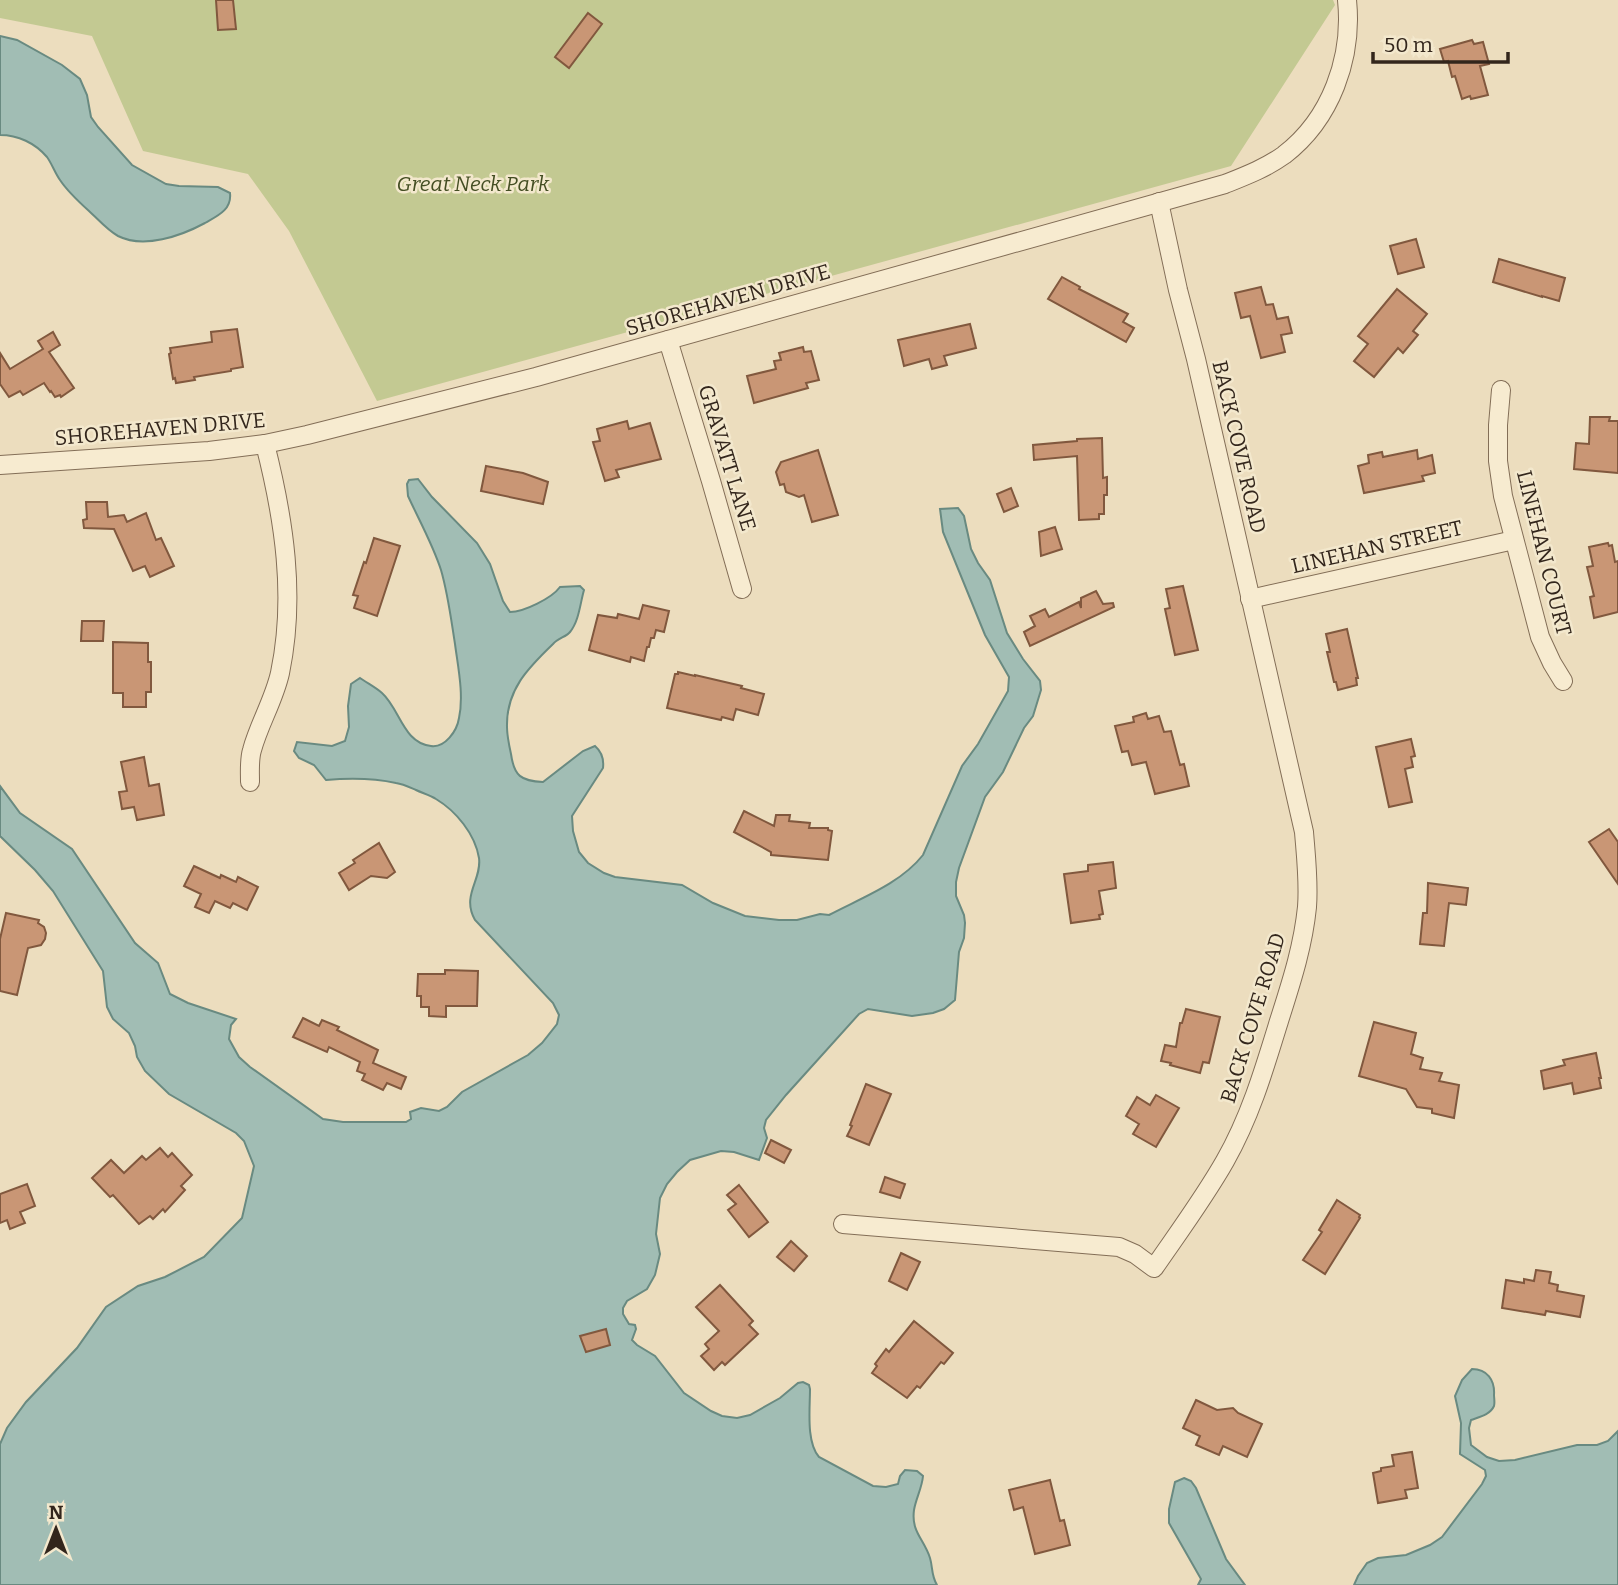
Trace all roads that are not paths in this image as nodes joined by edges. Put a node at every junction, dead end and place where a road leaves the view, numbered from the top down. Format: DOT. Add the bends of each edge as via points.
graph roads {
  1 [pos="1347,0"];
  2 [pos="1159,202"];
  3 [pos="668,340"];
  4 [pos="1501,390"];
  5 [pos="265,443"];
  6 [pos="0,465"];
  7 [pos="1514,540"];
  8 [pos="742,589"];
  9 [pos="1250,599"];
  10 [pos="1563,681"];
  11 [pos="250,782"];
  12 [pos="843,1224"];
  1 -- 2 [label="street, SHOREHAVEN DRIVE" via="1342,71 1317,120 1295,145 1255,172"];
  2 -- 3 [label="street, SHOREHAVEN DRIVE"];
  2 -- 9 [label="street, BACK COVE ROAD"];
  3 -- 5 [label="street, SHOREHAVEN DRIVE"];
  3 -- 8 [label="street, GRAVATT LANE"];
  4 -- 7 [label="street, LINEHAN COURT" via="1498,461"];
  5 -- 6 [label="street, SHOREHAVEN DRIVE"];
  5 -- 11 [label="street" via="284,538 288,615 279,678 252,749"];
  7 -- 9 [label="street, LINEHAN STREET"];
  7 -- 10 [label="street, LINEHAN COURT" via="1540,637"];
  9 -- 12 [label="street, BACK COVE ROAD" via="1304,832 1307,904 1298,961 1261,1081 1246,1120 1209,1186 1154,1268 1119,1247"];
}
